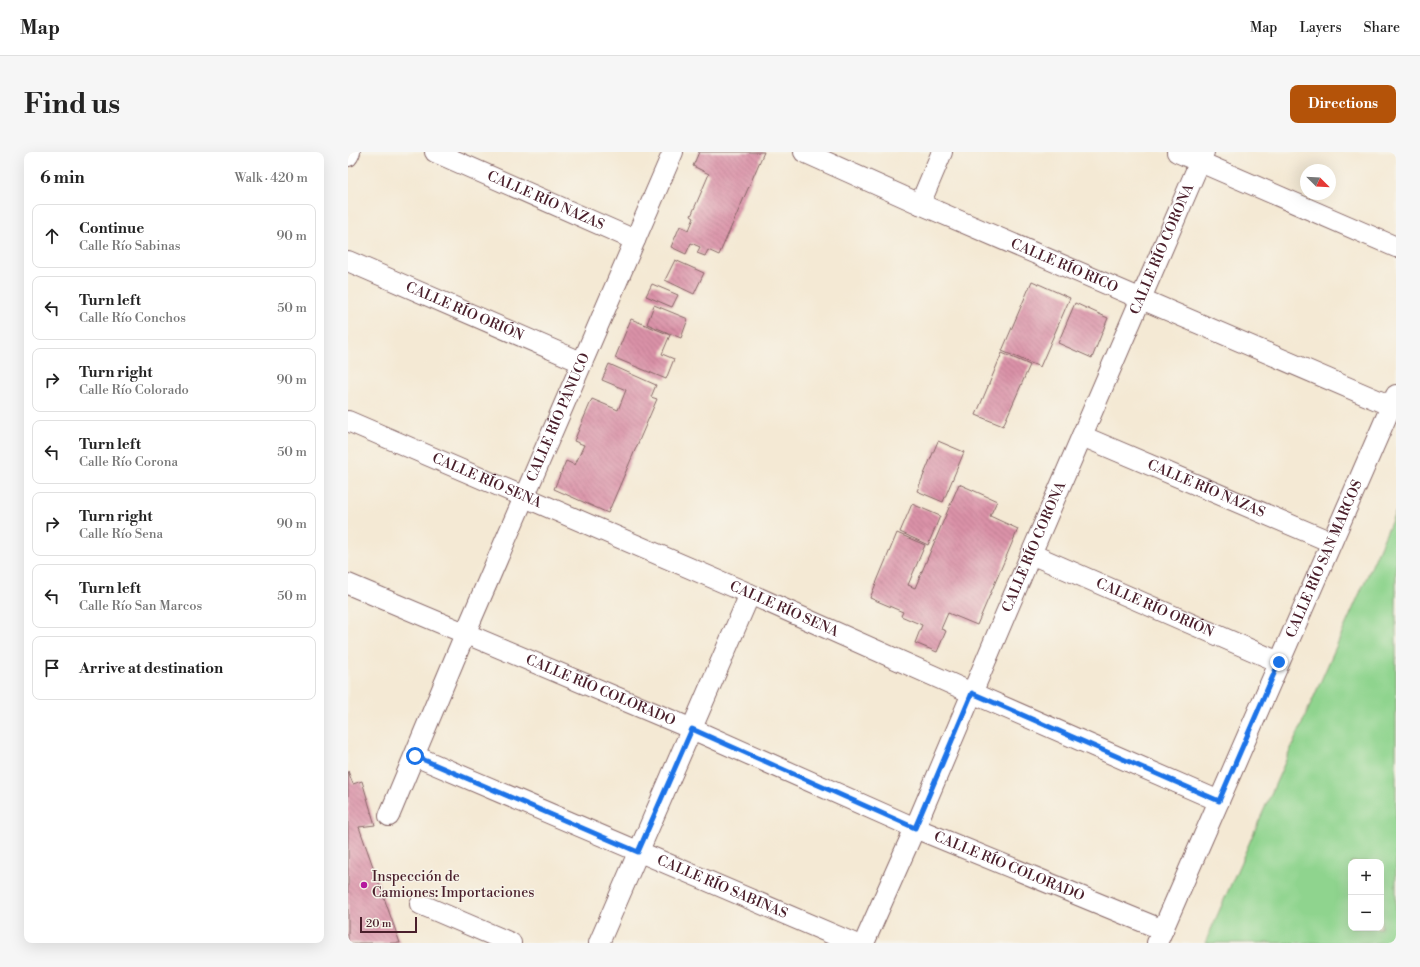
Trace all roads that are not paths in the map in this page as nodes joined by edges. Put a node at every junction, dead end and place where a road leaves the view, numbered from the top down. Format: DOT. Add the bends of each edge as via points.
graph roads {
  1 [pos="350,152"];
  2 [pos="435,152"];
  3 [pos="672,152"];
  4 [pos="804,152"];
  5 [pos="942,152"];
  6 [pos="1177,152"];
  7 [pos="348,156"];
  8 [pos="1202,157"];
  9 [pos="920,204"];
  10 [pos="635,240"];
  11 [pos="1396,248"];
  12 [pos="348,261"];
  13 [pos="1141,300"];
  14 [pos="582,362"];
  15 [pos="1394,401"];
  16 [pos="348,421"];
  17 [pos="1082,436"];
  18 [pos="524,497"];
  19 [pos="1331,542"];
  20 [pos="1031,554"];
  21 [pos="348,584"];
  22 [pos="750,594"];
  23 [pos="465,634"];
  24 [pos="1279,662"];
  25 [pos="972,693"];
  26 [pos="692,729"];
  27 [pos="415,756"];
  28 [pos="1219,801"];
  29 [pos="389,816"];
  30 [pos="915,828"];
  31 [pos="638,852"];
  32 [pos="420,904"];
  33 [pos="1160,937"];
  34 [pos="511,943"];
  35 [pos="599,943"];
  36 [pos="853,943"];
  37 [pos="864,943"];
  1 -- 7 [label="street"];
  2 -- 10 [label="street, CALLE RÍO NAZAS"];
  3 -- 10 [label="street, CALLE RÍO PÁNUCO"];
  4 -- 9 [label="street, CALLE RÍO RICO"];
  5 -- 9 [label="street"];
  6 -- 8 [label="street"];
  8 -- 11 [label="street"];
  8 -- 13 [label="street, CALLE RÍO CORONA"];
  9 -- 13 [label="street, CALLE RÍO RICO"];
  10 -- 14 [label="street, CALLE RÍO PÁNUCO"];
  12 -- 14 [label="street, CALLE RÍO ORIÓN"];
  13 -- 15 [label="street, CALLE RÍO RICO"];
  13 -- 17 [label="street, CALLE RÍO CORONA"];
  14 -- 18 [label="street, CALLE RÍO PÁNUCO"];
  15 -- 19 [label="street, CALLE RÍO SAN MARCOS"];
  16 -- 18 [label="street, CALLE RÍO SENA"];
  17 -- 19 [label="street, CALLE RÍO NAZAS"];
  17 -- 20 [label="street, CALLE RÍO CORONA"];
  18 -- 22 [label="street, CALLE RÍO SENA"];
  18 -- 23 [label="street, CALLE RÍO PÁNUCO"];
  19 -- 24 [label="street, CALLE RÍO SAN MARCOS"];
  20 -- 24 [label="street, CALLE RÍO ORIÓN"];
  20 -- 25 [label="street, CALLE RÍO CORONA"];
  21 -- 23 [label="street, CALLE RÍO COLORADO"];
  22 -- 25 [label="street, CALLE RÍO SENA"];
  22 -- 26 [label="street"];
  23 -- 26 [label="street, CALLE RÍO COLORADO"];
  23 -- 27 [label="street, CALLE RÍO PÁNUCO"];
  24 -- 28 [label="street, CALLE RÍO SAN MARCOS"];
  25 -- 28 [label="street, CALLE RÍO SENA"];
  25 -- 30 [label="street, CALLE RÍO CORONA"];
  26 -- 30 [label="street, CALLE RÍO COLORADO"];
  26 -- 31 [label="street"];
  27 -- 29 [label="street, CALLE RÍO PÁNUCO"];
  27 -- 31 [label="street, CALLE RÍO SABINAS"];
  28 -- 33 [label="street, CALLE RÍO SAN MARCOS"];
  30 -- 33 [label="street, CALLE RÍO COLORADO"];
  30 -- 37 [label="street, CALLE RÍO CORONA"];
  31 -- 35 [label="street"];
  31 -- 36 [label="street, CALLE RÍO SABINAS"];
  32 -- 34 [label="street"];
}
